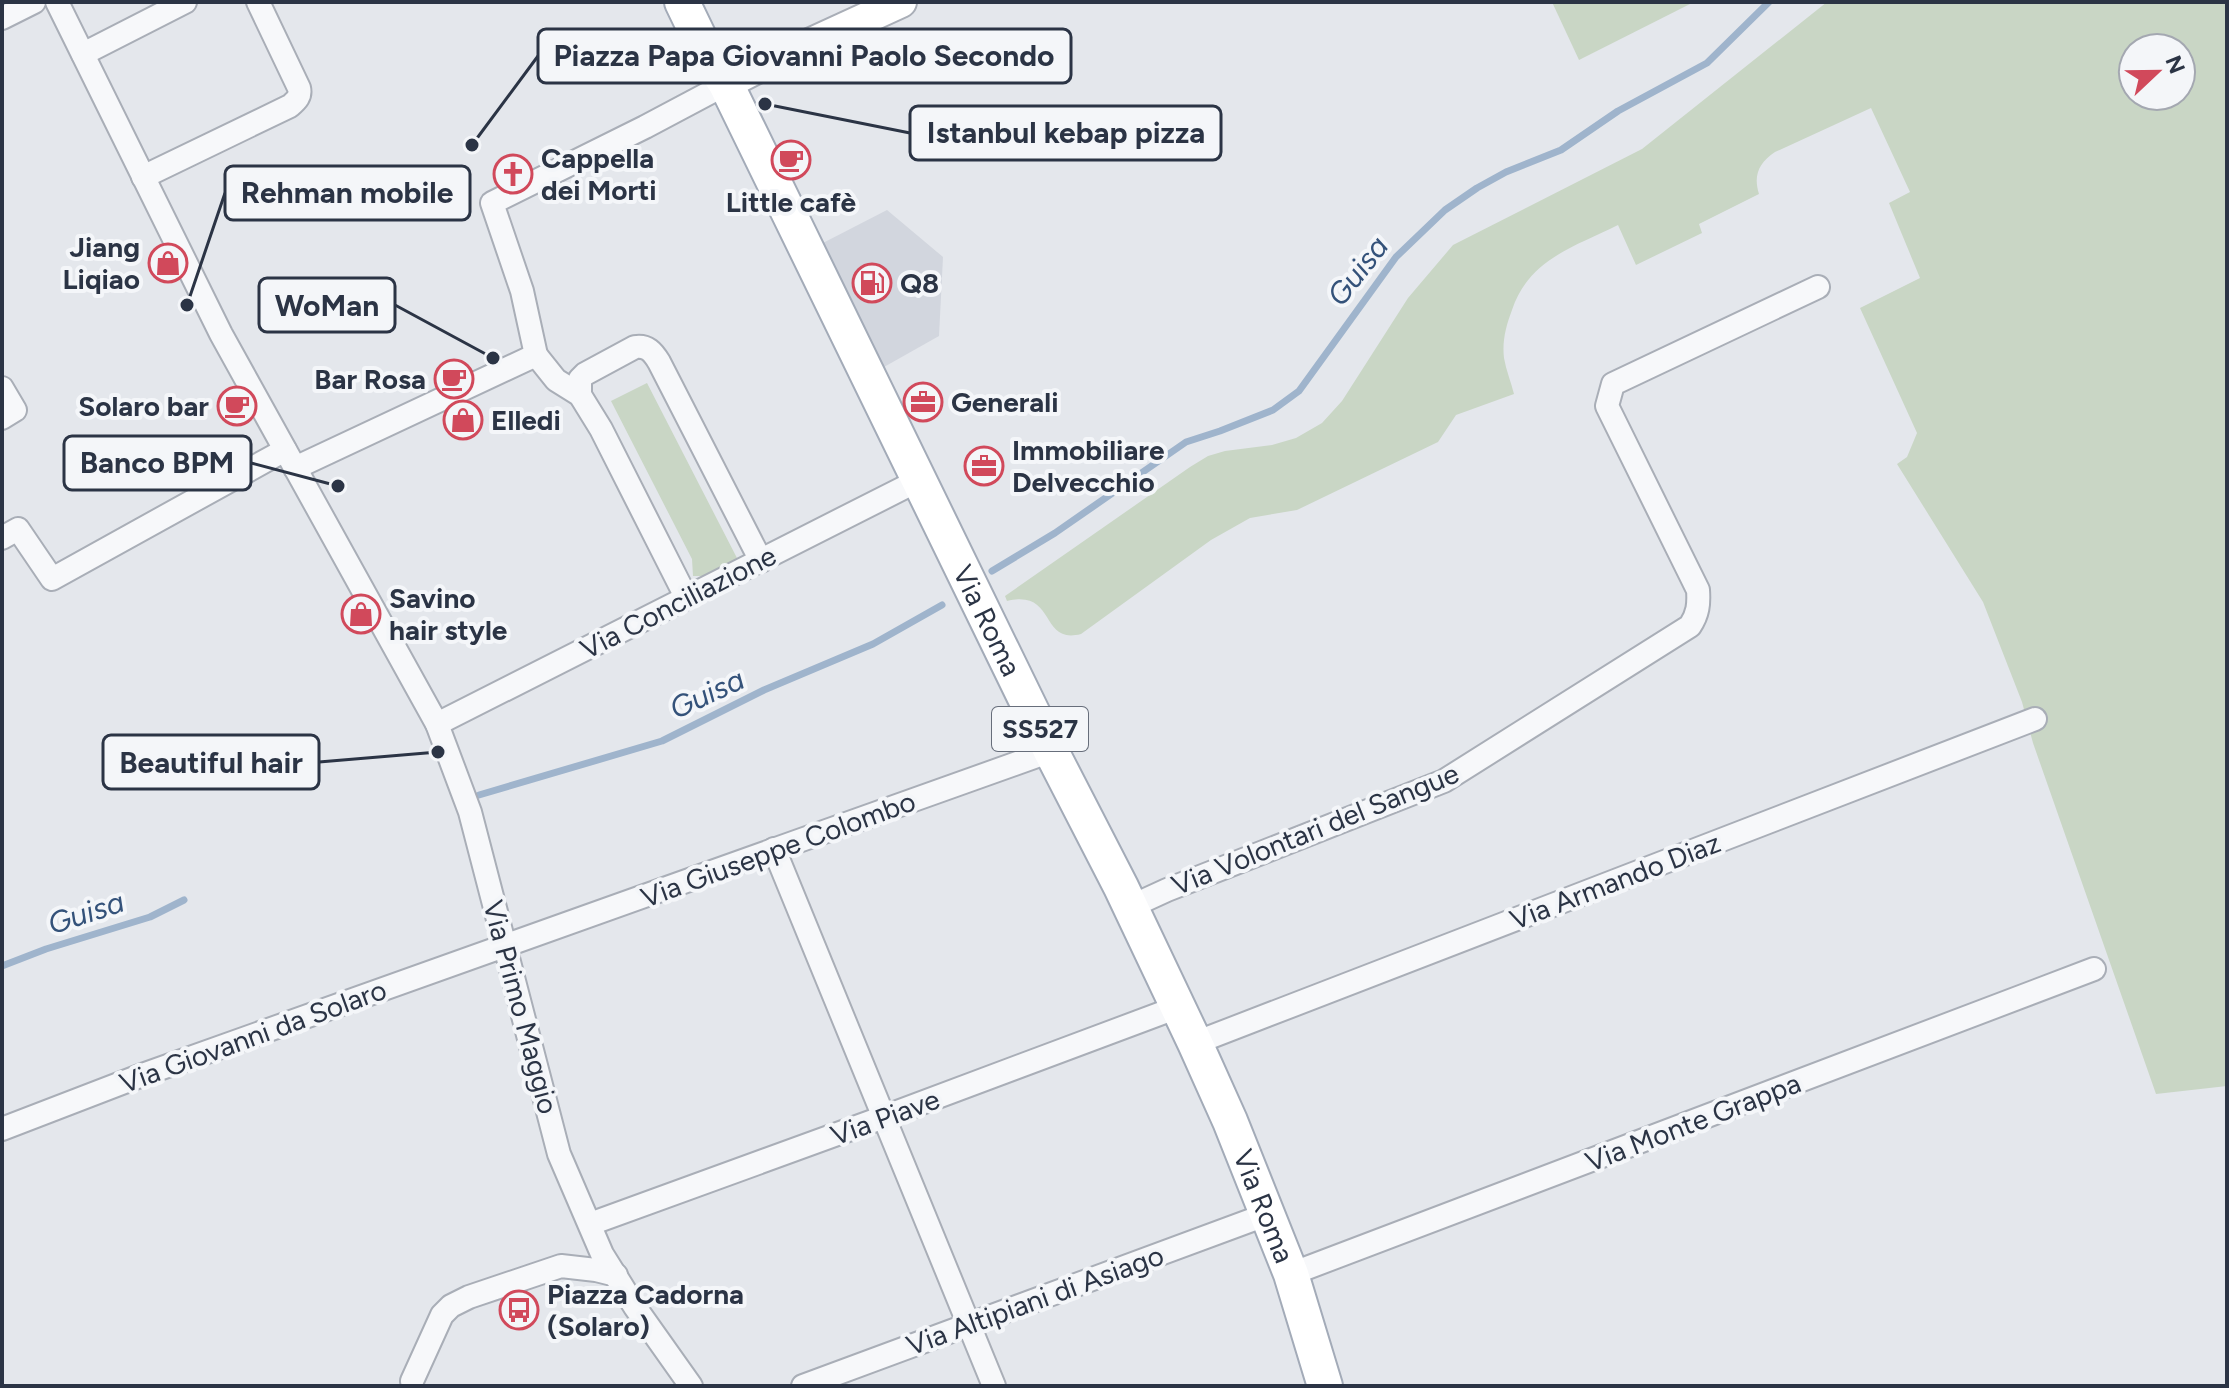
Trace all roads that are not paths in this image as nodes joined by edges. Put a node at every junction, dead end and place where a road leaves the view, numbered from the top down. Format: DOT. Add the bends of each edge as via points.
graph roads {
  1 [pos="34,2"];
  2 [pos="57,2"];
  3 [pos="185,2"];
  4 [pos="258,2"];
  5 [pos="682,2"];
  6 [pos="901,2"];
  7 [pos="2,18"];
  8 [pos="83,54"];
  9 [pos="726,84"];
  10 [pos="143,177"];
  11 [pos="1818,287"];
  12 [pos="536,355"];
  13 [pos="2,388"];
  14 [pos="580,395"];
  15 [pos="2,418"];
  16 [pos="290,459"];
  17 [pos="919,480"];
  18 [pos="2,538"];
  19 [pos="761,561"];
  20 [pos="686,597"];
  21 [pos="2035,719"];
  22 [pos="437,724"];
  23 [pos="1051,751"];
  24 [pos="774,849"];
  25 [pos="1130,907"];
  26 [pos="505,947"];
  27 [pos="2094,969"];
  28 [pos="1178,1007"];
  29 [pos="1195,1043"];
  30 [pos="884,1117"];
  31 [pos="2,1129"];
  32 [pos="1268,1214"];
  33 [pos="594,1232"];
  34 [pos="561,1266"];
  35 [pos="1291,1274"];
  36 [pos="616,1275"];
  37 [pos="969,1326"];
  38 [pos="409,1384"];
  39 [pos="691,1386"];
  40 [pos="803,1386"];
  41 [pos="994,1386"];
  42 [pos="1325,1386"];
  1 -- 7 [label="street"];
  2 -- 8 [label="street, Via Primo Maggio"];
  3 -- 8 [label="street"];
  4 -- 10 [label="street" via="299,88 297,100"];
  5 -- 9 [label="main road, SS527"];
  6 -- 9 [label="street"];
  8 -- 10 [label="street, Via Primo Maggio"];
  9 -- 12 [label="street" via="492,203 522,291"];
  9 -- 17 [label="main road, Via Roma / SS527"];
  10 -- 16 [label="street, Via Primo Maggio"];
  11 -- 25 [label="street, Via Volontari del Sangue" via="1613,384 1607,406 1698,590 1699,604 1690,626 1444,781"];
  12 -- 14 [label="street" via="556,380"];
  12 -- 16 [label="street"];
  13 -- 15 [label="street" via="15,410"];
  14 -- 19 [label="street" via="585,374 635,347 649,349"];
  14 -- 20 [label="street"];
  16 -- 18 [label="street" via="52,579 18,529"];
  16 -- 22 [label="street, Via Primo Maggio"];
  17 -- 19 [label="street, Via Conciliazione"];
  17 -- 23 [label="main road, Via Roma / SS527"];
  19 -- 20 [label="street, Via Conciliazione"];
  20 -- 22 [label="street, Via Conciliazione"];
  21 -- 29 [label="street, Via Armando Diaz"];
  22 -- 26 [label="street, Via Primo Maggio" via="470,812"];
  23 -- 24 [label="street, Via Giuseppe Colombo"];
  23 -- 25 [label="main road, Via Roma / SS527"];
  24 -- 26 [label="street, Via Giuseppe Colombo"];
  24 -- 30 [label="street"];
  25 -- 28 [label="main road, Via Roma / SS527"];
  26 -- 31 [label="street, Via Giovanni da Solaro"];
  26 -- 33 [label="street, Via Primo Maggio" via="559,1154"];
  27 -- 35 [label="street, Via Monte Grappa"];
  28 -- 29 [label="main road, Via Roma / SS527"];
  28 -- 30 [label="street, Via Piave"];
  29 -- 32 [label="main road, Via Roma / SS527"];
  30 -- 33 [label="street, Via Piave"];
  30 -- 37 [label="street"];
  32 -- 35 [label="main road, Via Roma / SS527"];
  32 -- 37 [label="street, Via Altipiani di Asiago"];
  33 -- 34 [label="street, Via Piave" via="578,1257"];
  33 -- 36 [label="street, Via Primo Maggio"];
  34 -- 36 [label="street"];
  34 -- 38 [label="street" via="451,1306 435,1327"];
  35 -- 42 [label="main road, Via Roma / SS527"];
  36 -- 39 [label="street, Via Primo Maggio"];
  37 -- 40 [label="street, Via Altipiani di Asiago"];
  37 -- 41 [label="street"];
}
